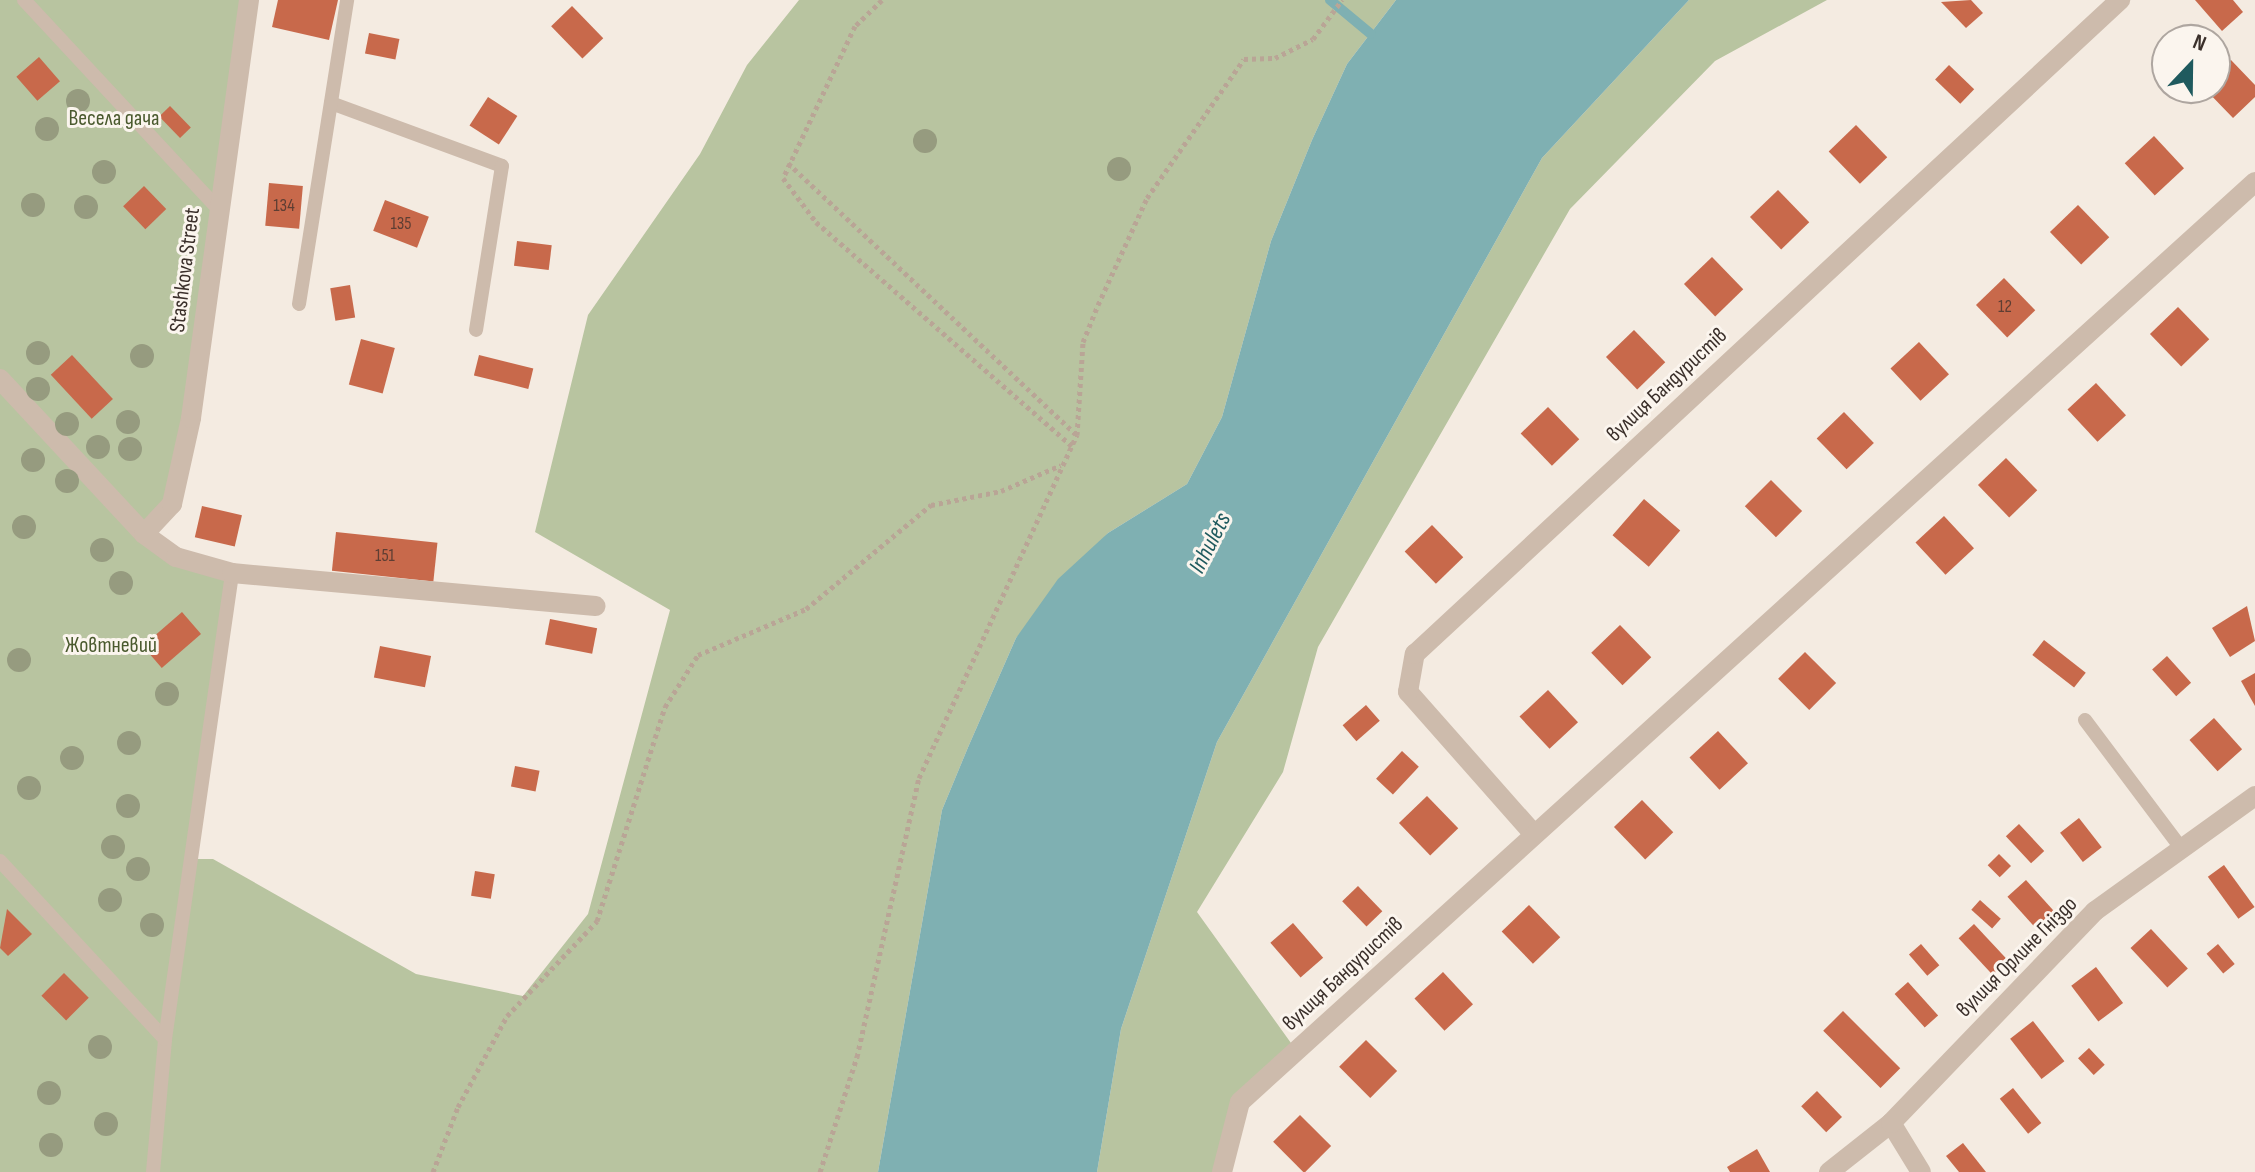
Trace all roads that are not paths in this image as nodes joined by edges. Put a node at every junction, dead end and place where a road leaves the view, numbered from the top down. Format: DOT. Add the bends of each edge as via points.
graph roads {
  1 [pos="24,0"];
  2 [pos="249,0"];
  3 [pos="347,0"];
  4 [pos="2120,0"];
  5 [pos="331,103"];
  6 [pos="2255,182"];
  7 [pos="217,208"];
  8 [pos="299,304"];
  9 [pos="476,330"];
  10 [pos="0,379"];
  11 [pos="144,534"];
  12 [pos="232,573"];
  13 [pos="596,606"];
  14 [pos="2085,720"];
  15 [pos="2255,796"];
  16 [pos="1532,832"];
  17 [pos="2181,848"];
  18 [pos="0,861"];
  19 [pos="165,1039"];
  20 [pos="1891,1123"];
  21 [pos="153,1172"];
  22 [pos="1222,1172"];
  23 [pos="1829,1172"];
  24 [pos="1921,1172"];
  1 -- 7 [label="lane"];
  2 -- 7 [label="street, Stashkova Street"];
  3 -- 5 [label="lane"];
  4 -- 16 [label="street, вулиця Бандуристів" via="1415,654 1408,692"];
  5 -- 8 [label="lane"];
  5 -- 9 [label="lane" via="502,166"];
  6 -- 16 [label="street, вулиця Бандуристів"];
  7 -- 11 [label="street, Stashkova Street" via="191,418 172,504"];
  10 -- 11 [label="street"];
  11 -- 12 [label="street" via="176,557"];
  12 -- 13 [label="street"];
  12 -- 19 [label="lane"];
  14 -- 17 [label="lane"];
  15 -- 17 [label="street, вулиця Орлине Гніздо"];
  16 -- 22 [label="street, вулиця Бандуристів" via="1240,1102"];
  17 -- 20 [label="street, вулиця Орлине Гніздо" via="2073,932"];
  18 -- 19 [label="lane"];
  19 -- 21 [label="lane"];
  20 -- 23 [label="street, вулиця Орлине Гніздо"];
  20 -- 24 [label="street"];
}
